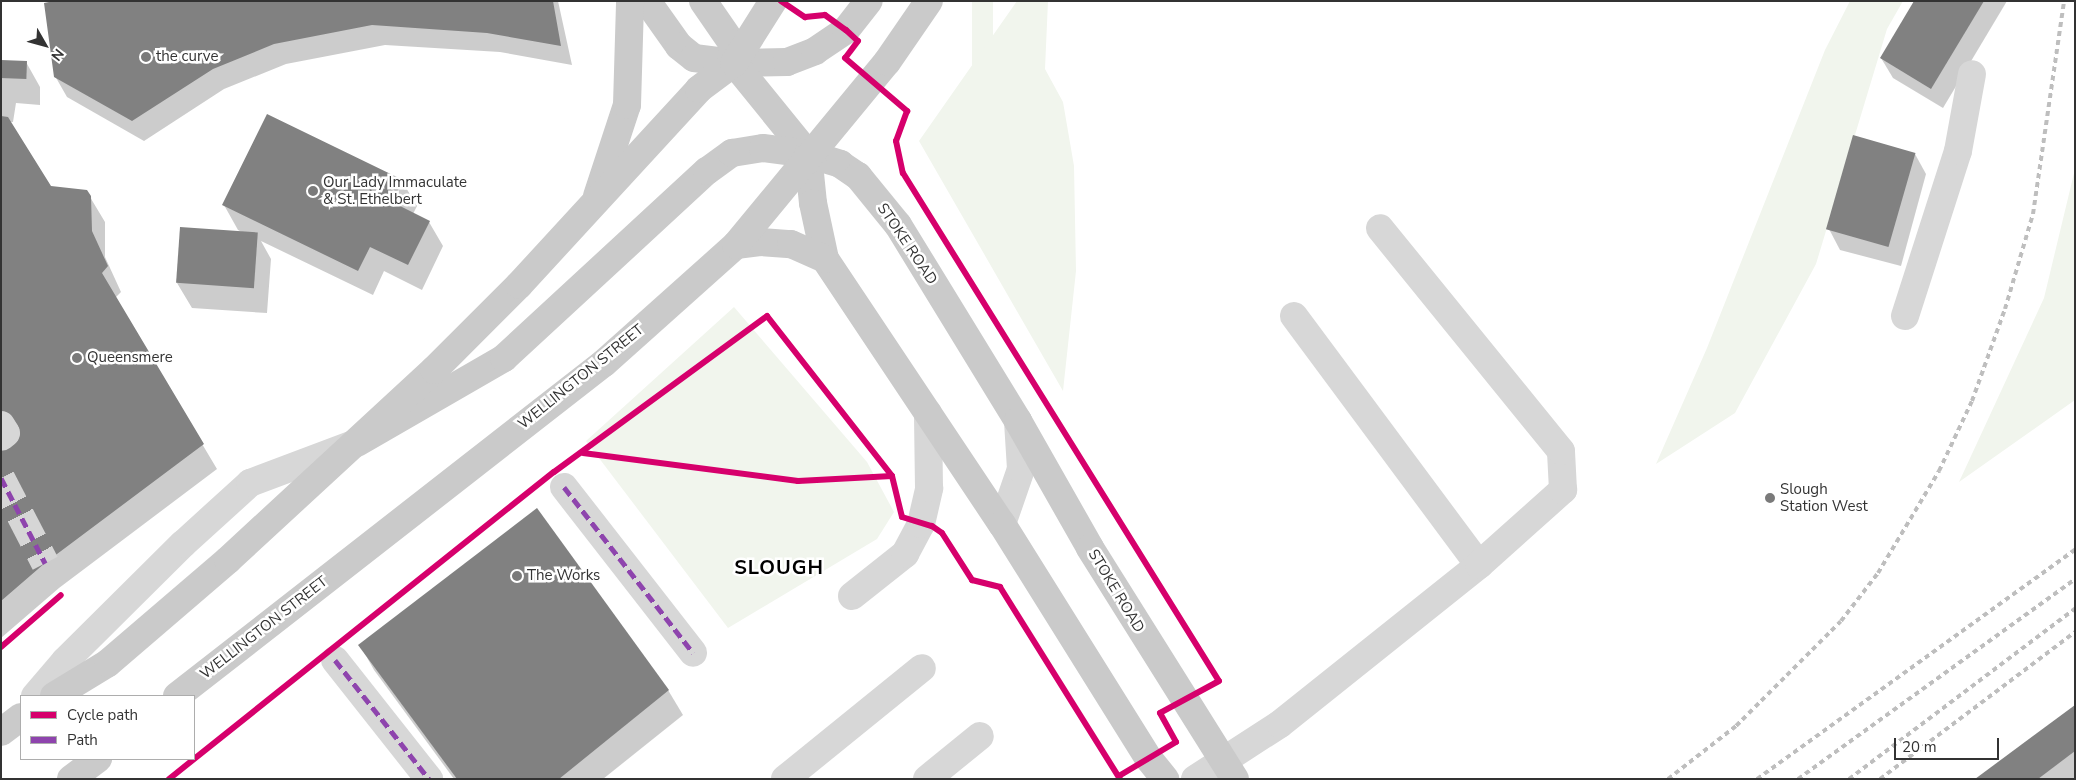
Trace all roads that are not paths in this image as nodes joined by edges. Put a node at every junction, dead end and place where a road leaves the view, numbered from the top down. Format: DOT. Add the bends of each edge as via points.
graph roads {
  1 [pos="630,1"];
  2 [pos="647,1"];
  3 [pos="703,1"];
  4 [pos="772,1"];
  5 [pos="869,1"];
  6 [pos="929,1"];
  7 [pos="734,63"];
  8 [pos="1972,74"];
  9 [pos="808,154"];
  10 [pos="594,205"];
  11 [pos="1380,228"];
  12 [pos="736,245"];
  13 [pos="825,259"];
  14 [pos="1294,316"];
  15 [pos="1905,316"];
  16 [pos="928,413"];
  17 [pos="1018,421"];
  18 [pos="1,425"];
  19 [pos="1,437"];
  20 [pos="357,443"];
  21 [pos="564,487"];
  22 [pos="1002,524"];
  23 [pos="1479,565"];
  24 [pos="852,596"];
  25 [pos="693,654"];
  26 [pos="335,660"];
  27 [pos="922,668"];
  28 [pos="37,695"];
  29 [pos="56,695"];
  30 [pos="178,695"];
  31 [pos="980,736"];
  32 [pos="97,760"];
  33 [pos="1229,770"];
  34 [pos="71,779"];
  35 [pos="428,779"];
  36 [pos="785,779"];
  37 [pos="927,779"];
  38 [pos="1165,779"];
  39 [pos="1195,779"];
  1 -- 10 [label="main road" via="627,105"];
  2 -- 7 [label="main road" via="678,46 694,58"];
  3 -- 7 [label="main road" via="732,43"];
  4 -- 7 [label="main road"];
  5 -- 7 [label="main road" via="846,30 815,51 787,62"];
  6 -- 9 [label="main road, WELLINGTON STREET" via="887,62"];
  7 -- 9 [label="main road"];
  7 -- 10 [label="main road" via="699,89"];
  8 -- 15 [label="street" via="1958,151"];
  9 -- 12 [label="main road, WELLINGTON STREET"];
  9 -- 13 [label="main road" via="813,203"];
  9 -- 17 [label="main road, STOKE ROAD" via="840,164 858,176 898,225"];
  9 -- 20 [label="main road, STOKE ROAD" via="763,148 732,153 707,171 504,358"];
  10 -- 20 [label="main road" via="518,285"];
  11 -- 23 [label="street" via="1561,451 1563,490"];
  12 -- 13 [label="main road" via="760,242 791,244"];
  12 -- 30 [label="main road, WELLINGTON STREET" via="604,363"];
  13 -- 16 [label="main road"];
  14 -- 23 [label="street"];
  16 -- 22 [label="main road"];
  16 -- 24 [label="street" via="929,488 921,524 904,554"];
  17 -- 22 [label="street" via="1021,469"];
  17 -- 33 [label="main road, STOKE ROAD" via="1090,548"];
  18 -- 19 [label="street" via="6,433"];
  20 -- 28 [label="street" via="250,483 162,564 65,661"];
  20 -- 29 [label="main road" via="254,538 108,663"];
  21 -- 25 [label="street"];
  22 -- 38 [label="main road" via="1149,759"];
  23 -- 33 [label="street" via="1280,724"];
  26 -- 35 [label="street"];
  27 -- 36 [label="street"];
  31 -- 37 [label="street"];
  32 -- 34 [label="main road"];
  33 -- 39 [label="street"];
}
